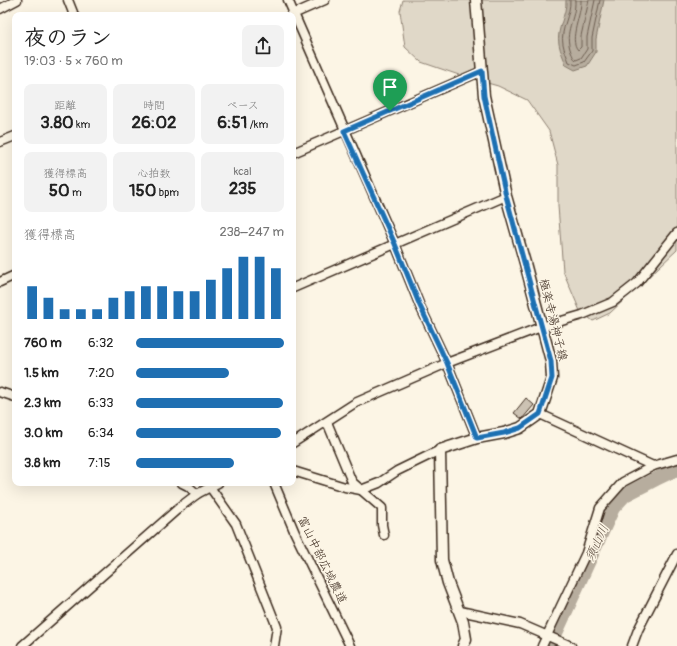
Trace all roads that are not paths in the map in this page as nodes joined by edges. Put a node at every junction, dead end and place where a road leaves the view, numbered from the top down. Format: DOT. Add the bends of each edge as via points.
graph roads {
  1 [pos="17,0"];
  2 [pos="68,0"];
  3 [pos="288,0"];
  4 [pos="325,0"];
  5 [pos="476,0"];
  6 [pos="0,9"];
  7 [pos="73,12"];
  8 [pos="291,12"];
  9 [pos="296,12"];
  10 [pos="296,23"];
  11 [pos="482,71"];
  12 [pos="344,131"];
  13 [pos="12,137"];
  14 [pos="0,142"];
  15 [pos="296,152"];
  16 [pos="506,196"];
  17 [pos="677,233"];
  18 [pos="395,244"];
  19 [pos="12,276"];
  20 [pos="0,282"];
  21 [pos="296,287"];
  22 [pos="541,327"];
  23 [pos="447,363"];
  24 [pos="0,392"];
  25 [pos="12,395"];
  26 [pos="540,414"];
  27 [pos="326,422"];
  28 [pos="477,438"];
  29 [pos="296,441"];
  30 [pos="440,450"];
  31 [pos="677,459"];
  32 [pos="653,466"];
  33 [pos="296,472"];
  34 [pos="188,486"];
  35 [pos="275,486"];
  36 [pos="210,487"];
  37 [pos="361,490"];
  38 [pos="197,494"];
  39 [pos="384,535"];
  40 [pos="677,554"];
  41 [pos="460,611"];
  42 [pos="546,635"];
  43 [pos="22,646"];
  44 [pos="274,646"];
  45 [pos="350,646"];
  46 [pos="463,646"];
  47 [pos="542,646"];
  48 [pos="571,646"];
  49 [pos="632,646"];
  1 -- 6 [label="street"];
  2 -- 7 [label="street"];
  3 -- 8 [label="street"];
  4 -- 9 [label="street"];
  5 -- 11 [label="main road, 極楽寺湯神子線"];
  10 -- 12 [label="street"];
  11 -- 12 [label="street"];
  11 -- 16 [label="main road, 極楽寺湯神子線" via="484,96"];
  12 -- 15 [label="street"];
  12 -- 18 [label="street"];
  13 -- 14 [label="street"];
  16 -- 18 [label="street"];
  16 -- 22 [label="main road, 極楽寺湯神子線" via="526,263"];
  17 -- 22 [label="street" via="637,283 613,302 582,316"];
  18 -- 21 [label="street"];
  18 -- 23 [label="street"];
  19 -- 20 [label="street"];
  22 -- 23 [label="street"];
  22 -- 26 [label="main road, 極楽寺湯神子線" via="551,361 552,378"];
  23 -- 27 [label="street" via="355,403"];
  23 -- 28 [label="street"];
  24 -- 25 [label="street"];
  26 -- 28 [label="main road" via="520,428"];
  26 -- 32 [label="street"];
  27 -- 29 [label="street"];
  27 -- 37 [label="street" via="352,482"];
  28 -- 30 [label="main road"];
  30 -- 37 [label="street"];
  30 -- 41 [label="main road" via="442,560"];
  31 -- 32 [label="street"];
  32 -- 42 [label="street" via="623,482 600,508 586,553"];
  33 -- 37 [label="street"];
  34 -- 38 [label="street"];
  35 -- 45 [label="street, 富山中部広域農道" via="295,533"];
  36 -- 38 [label="street"];
  36 -- 44 [label="street" via="236,524 277,627"];
  37 -- 39 [label="street" via="382,508"];
  38 -- 43 [label="street"];
  40 -- 49 [label="street"];
  41 -- 42 [label="street" via="520,624"];
  41 -- 46 [label="main road" via="466,639"];
  42 -- 47 [label="street"];
  42 -- 48 [label="street"];
}
